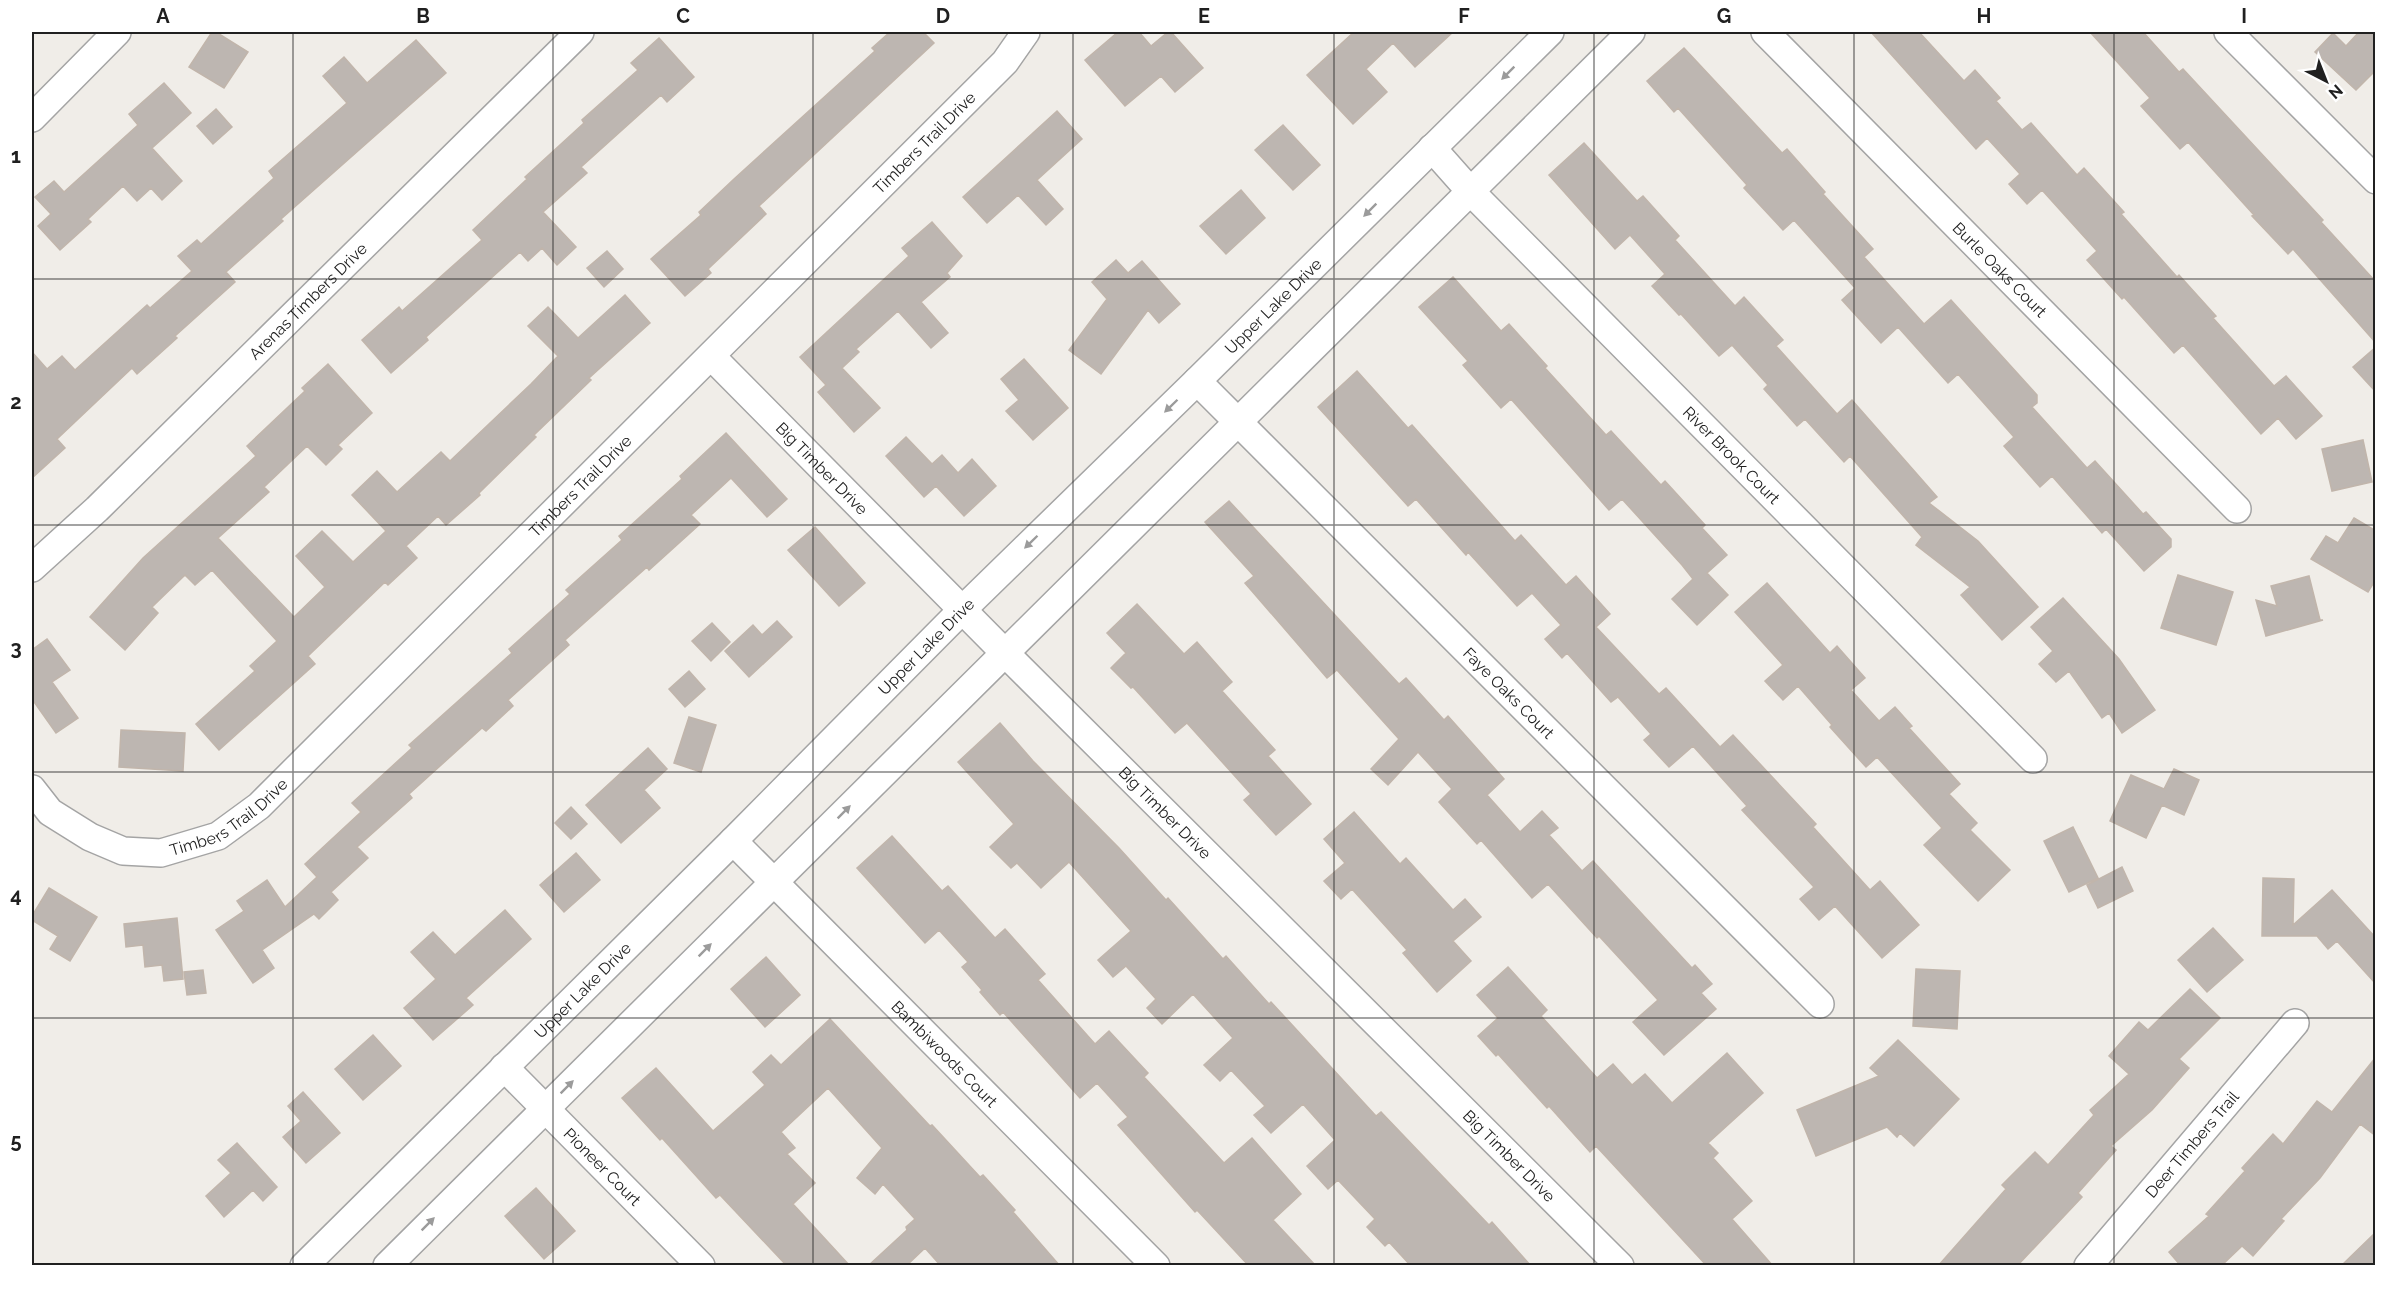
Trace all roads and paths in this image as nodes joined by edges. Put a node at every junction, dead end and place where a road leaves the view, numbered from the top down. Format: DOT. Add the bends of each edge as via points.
graph roads {
  1 [pos="117,32"];
  2 [pos="580,32"];
  3 [pos="1026,32"];
  4 [pos="1550,32"];
  5 [pos="1631,32"];
  6 [pos="1765,32"];
  7 [pos="2246,37"];
  8 [pos="32,118"];
  9 [pos="1432,148"];
  10 [pos="2376,180"];
  11 [pos="1472,192"];
  12 [pos="711,356"];
  13 [pos="1197,381"];
  14 [pos="1237,420"];
  15 [pos="2237,509"];
  16 [pos="32,568"];
  17 [pos="963,609"];
  18 [pos="1005,653"];
  19 [pos="2033,759"];
  20 [pos="32,789"];
  21 [pos="733,841"];
  22 [pos="774,882"];
  23 [pos="1820,1004"];
  24 [pos="2295,1023"];
  25 [pos="504,1067"];
  26 [pos="545,1108"];
  27 [pos="304,1266"];
  28 [pos="387,1266"];
  29 [pos="701,1266"];
  30 [pos="1156,1266"];
  31 [pos="1620,1266"];
  32 [pos="2088,1266"];
  1 -- 8 [label="street"];
  2 -- 16 [label="street, Arenas Timbers Drive" via="97,509"];
  3 -- 12 [label="street, Timbers Trail Drive" via="1005,62"];
  4 -- 9 [label="street, Upper Lake Drive, one-way"];
  5 -- 11 [label="street"];
  6 -- 15 [label="street, Burle Oaks Court"];
  7 -- 10 [label="street"];
  9 -- 11 [label="street, River Brook Court"];
  9 -- 13 [label="street, Upper Lake Drive, one-way"];
  11 -- 14 [label="street"];
  11 -- 19 [label="street, River Brook Court"];
  12 -- 17 [label="street, Big Timber Drive"];
  12 -- 20 [label="street, Timbers Trail Drive" via="259,806 218,836 161,853 123,852 50,812"];
  13 -- 14 [label="street, Faye Oaks Court"];
  13 -- 17 [label="street, Upper Lake Drive, one-way"];
  14 -- 18 [label="street"];
  14 -- 23 [label="street, Faye Oaks Court"];
  17 -- 18 [label="street, Big Timber Drive"];
  17 -- 21 [label="street, Upper Lake Drive"];
  22 -- 18 [label="street, one-way"];
  18 -- 31 [label="street, Big Timber Drive"];
  21 -- 22 [label="street, Bambiwoods Court"];
  21 -- 25 [label="street, Upper Lake Drive"];
  26 -- 22 [label="street, one-way"];
  22 -- 30 [label="street, Bambiwoods Court"];
  24 -- 32 [label="street, Deer Timbers Trail"];
  25 -- 26 [label="street, Pioneer Court"];
  25 -- 27 [label="street, Upper Lake Drive"];
  28 -- 26 [label="street, one-way"];
  26 -- 29 [label="street, Pioneer Court"];
}
